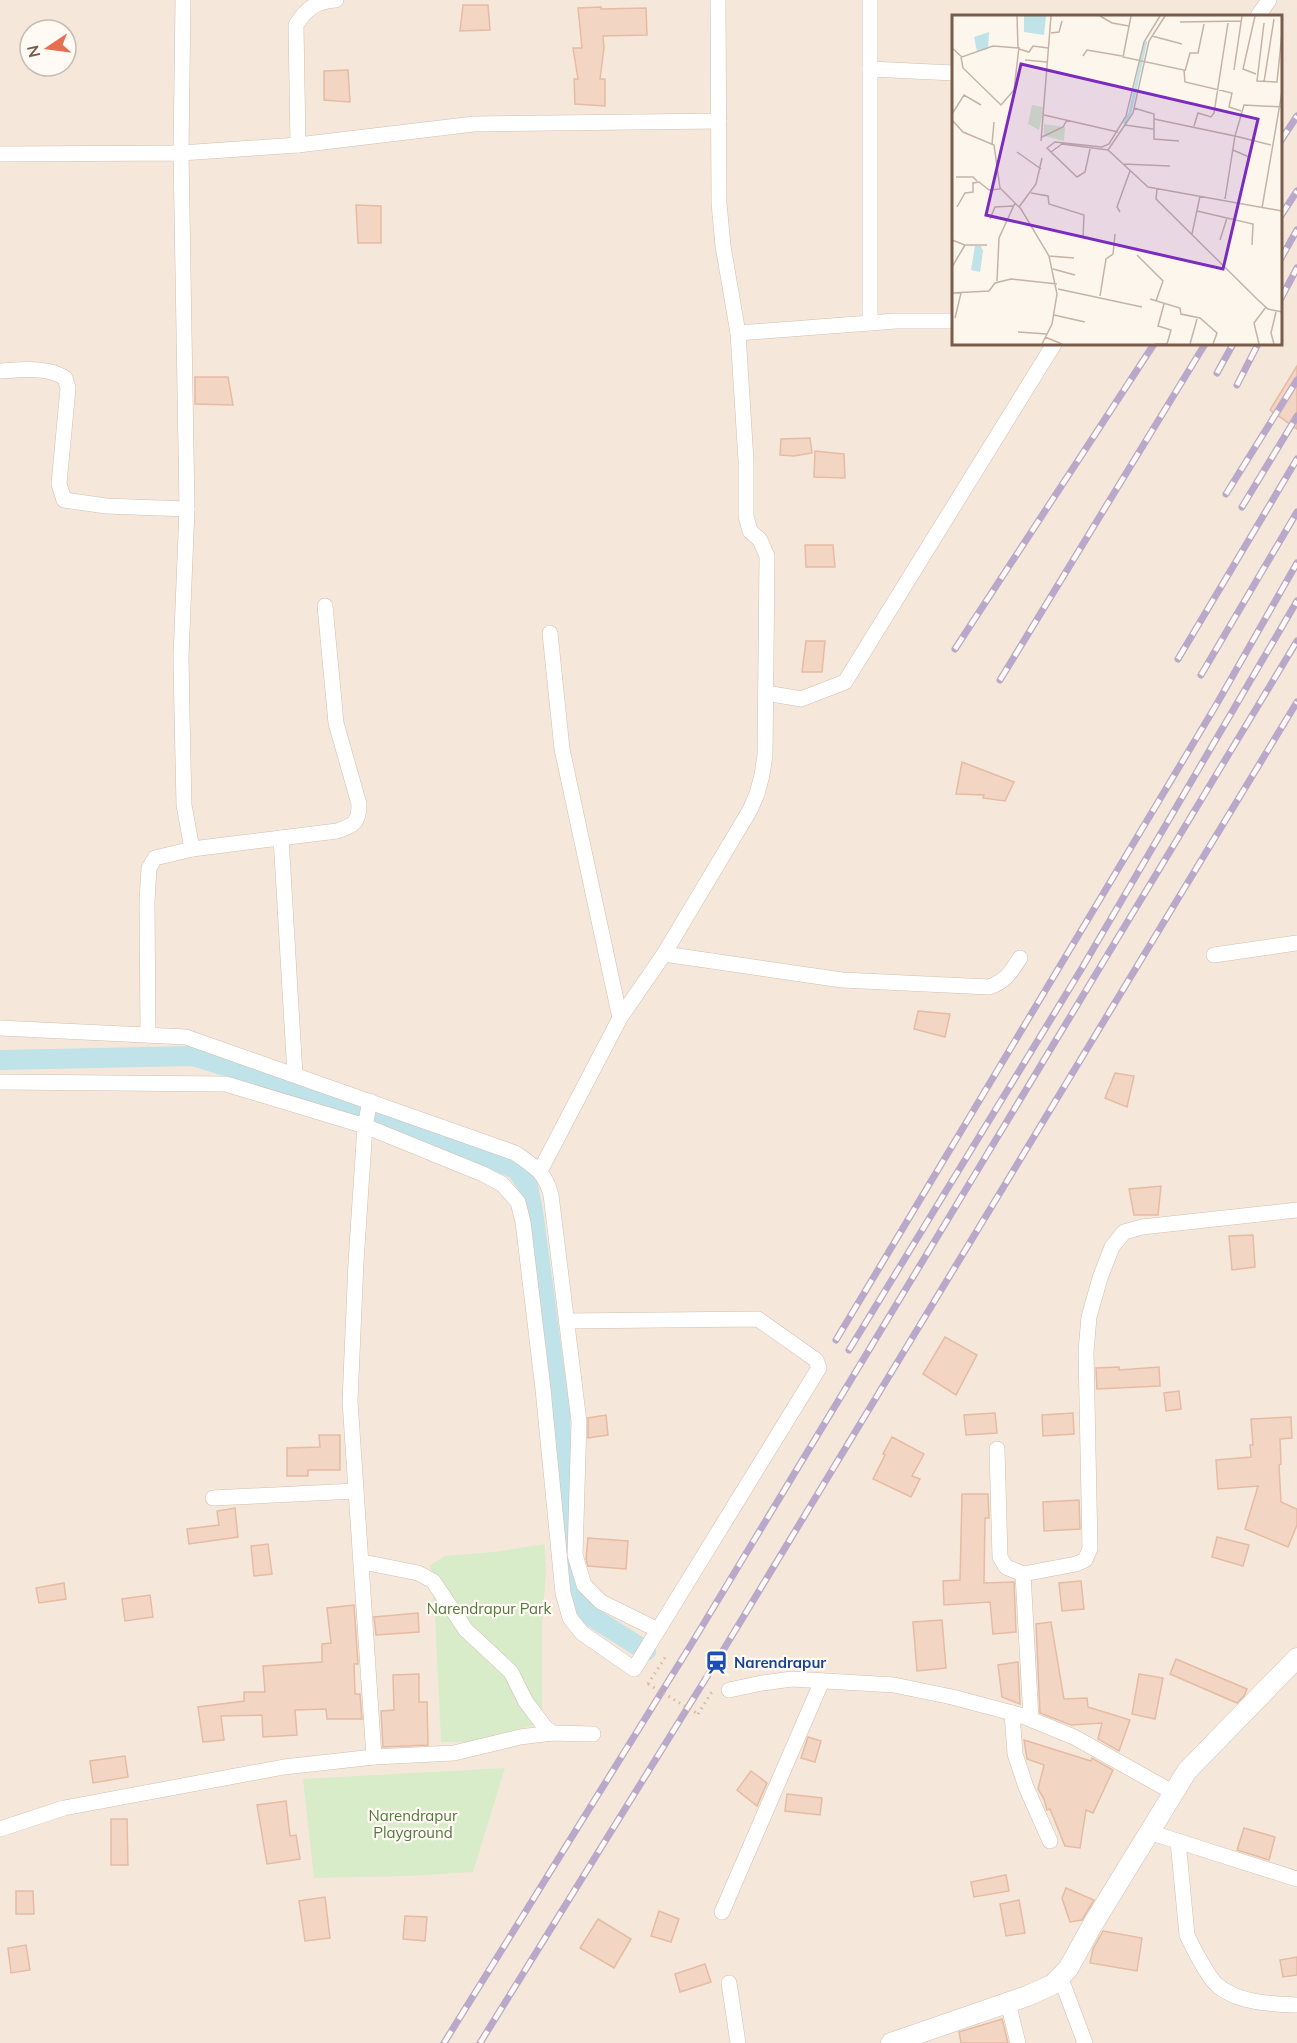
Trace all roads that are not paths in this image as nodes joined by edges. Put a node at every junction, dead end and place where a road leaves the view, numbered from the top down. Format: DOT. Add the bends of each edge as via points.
graph roads {
  1 [pos="183,0"];
  2 [pos="336,0"];
  3 [pos="718,0"];
  4 [pos="870,0"];
  5 [pos="1269,0"];
  6 [pos="1259,15"];
  7 [pos="870,69"];
  8 [pos="952,73"];
  9 [pos="718,121"];
  10 [pos="298,145"];
  11 [pos="181,153"];
  12 [pos="0,154"];
  13 [pos="952,321"];
  14 [pos="870,323"];
  15 [pos="738,333"];
  16 [pos="1053,345"];
  17 [pos="0,371"];
  18 [pos="187,509"];
  19 [pos="325,606"];
  20 [pos="550,633"];
  21 [pos="766,693"];
  22 [pos="281,838"];
  23 [pos="192,849"];
  24 [pos="1297,943"];
  25 [pos="664,954"];
  26 [pos="1214,955"];
  27 [pos="1020,958"];
  28 [pos="621,1018"];
  29 [pos="0,1028"];
  30 [pos="148,1035"];
  31 [pos="295,1075"];
  32 [pos="0,1082"];
  33 [pos="370,1101"];
  34 [pos="365,1126"];
  35 [pos="540,1171"];
  36 [pos="1297,1210"];
  37 [pos="566,1321"];
  38 [pos="996,1449"];
  39 [pos="355,1491"];
  40 [pos="213,1498"];
  41 [pos="363,1562"];
  42 [pos="1023,1574"];
  43 [pos="658,1630"];
  44 [pos="1297,1658"];
  45 [pos="822,1681"];
  46 [pos="722,1689"];
  47 [pos="1012,1713"];
  48 [pos="1030,1719"];
  49 [pos="552,1733"];
  50 [pos="593,1734"];
  51 [pos="374,1757"];
  52 [pos="1174,1793"];
  53 [pos="0,1829"];
  54 [pos="1149,1832"];
  55 [pos="1050,1840"];
  56 [pos="1178,1841"];
  57 [pos="1297,1879"];
  58 [pos="722,1912"];
  59 [pos="1060,1976"];
  60 [pos="729,1983"];
  61 [pos="1008,2002"];
  62 [pos="1297,2005"];
  63 [pos="738,2043"];
  64 [pos="891,2043"];
  65 [pos="1018,2043"];
  66 [pos="1085,2043"];
  1 -- 11 [label="street"];
  2 -- 10 [label="street" via="306,10 296,25"];
  3 -- 9 [label="street"];
  4 -- 7 [label="street"];
  5 -- 6 [label="street"];
  7 -- 8 [label="street"];
  7 -- 14 [label="street"];
  9 -- 10 [label="street" via="474,124"];
  9 -- 15 [label="street" via="723,246"];
  10 -- 11 [label="street"];
  11 -- 12 [label="street"];
  11 -- 18 [label="street"];
  13 -- 14 [label="street"];
  14 -- 15 [label="street"];
  15 -- 21 [label="street" via="746,516 750,531 760,540 767,556"];
  16 -- 21 [label="street" via="845,682 801,699"];
  17 -- 18 [label="street" via="56,372 65,378 68,388 59,484 64,500"];
  18 -- 23 [label="street" via="181,656 184,806"];
  19 -- 22 [label="street" via="336,723 359,804 359,817 352,826 337,831"];
  20 -- 28 [label="street" via="562,749"];
  21 -- 25 [label="street" via="765,755 757,794"];
  22 -- 23 [label="street"];
  22 -- 31 [label="street"];
  23 -- 30 [label="street" via="155,858 149,868"];
  24 -- 26 [label="street"];
  25 -- 27 [label="street" via="842,980 989,987 1001,983"];
  25 -- 28 [label="street"];
  28 -- 35 [label="street"];
  29 -- 30 [label="street"];
  30 -- 31 [label="street" via="186,1037"];
  31 -- 33 [label="street"];
  32 -- 34 [label="street" via="226,1084"];
  33 -- 34 [label="street"];
  33 -- 35 [label="street" via="515,1153"];
  34 -- 39 [label="street" via="350,1401"];
  34 -- 43 [label="street" via="483,1174 502,1184 518,1202 543,1389 563,1593 570,1618 582,1633 634,1669"];
  35 -- 37 [label="street" via="551,1195"];
  36 -- 42 [label="street" via="1142,1227 1124,1232 1112,1247 1089,1317 1086,1351 1089,1549 1085,1560 1076,1564"];
  37 -- 43 [label="street" via="579,1422 575,1555 584,1585 601,1602"];
  37 -- 43 [label="street" via="758,1319 816,1360 819,1368"];
  38 -- 42 [label="street" via="1000,1557 1006,1567"];
  39 -- 40 [label="street"];
  39 -- 41 [label="street"];
  41 -- 49 [label="street" via="411,1570 433,1581 466,1630 511,1672 526,1702"];
  41 -- 51 [label="street"];
  42 -- 48 [label="street"];
  44 -- 52 [label="street" via="1187,1771"];
  45 -- 46 [label="street" via="792,1679"];
  45 -- 47 [label="street" via="894,1685"];
  45 -- 58 [label="street"];
  47 -- 48 [label="street"];
  47 -- 55 [label="street" via="1015,1754"];
  48 -- 52 [label="street" via="1074,1737"];
  49 -- 50 [label="street"];
  49 -- 51 [label="street" via="454,1753"];
  51 -- 53 [label="street" via="284,1767 63,1808"];
  52 -- 54 [label="street"];
  54 -- 56 [label="street"];
  54 -- 59 [label="street" via="1068,1969"];
  56 -- 57 [label="street"];
  56 -- 62 [label="street" via="1187,1935 1216,1984 1238,1997"];
  59 -- 61 [label="street" via="1052,1985"];
  59 -- 66 [label="street"];
  60 -- 63 [label="street"];
  61 -- 64 [label="street"];
  61 -- 65 [label="street"];
}
